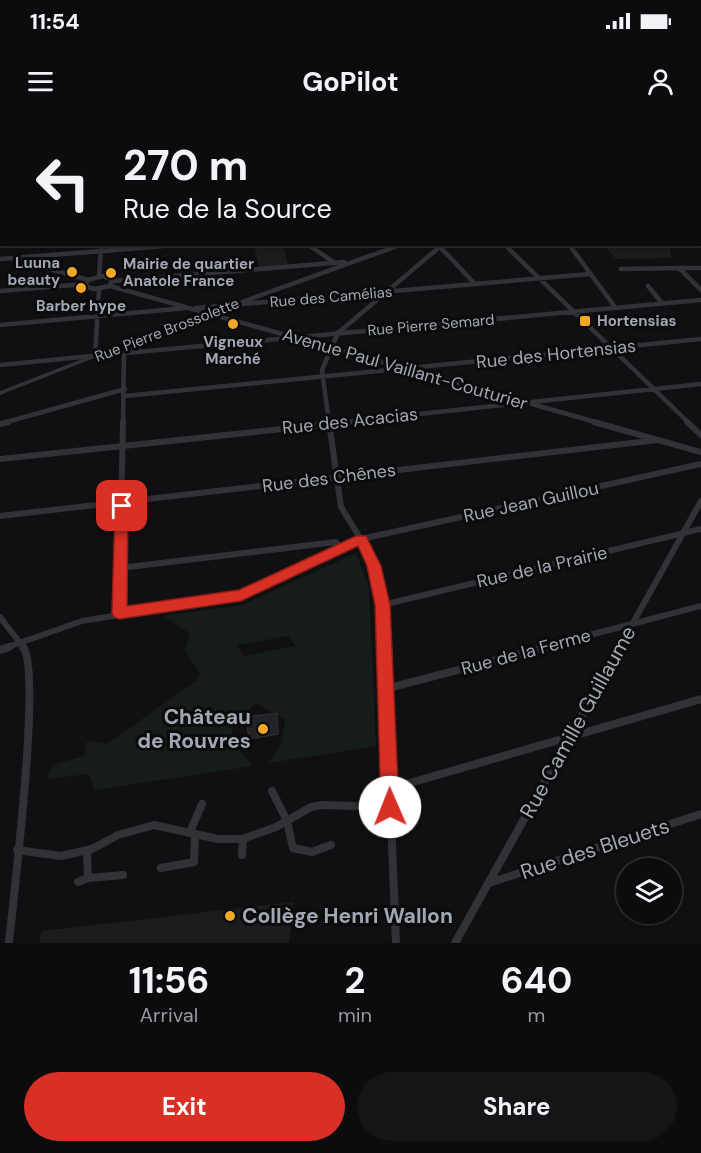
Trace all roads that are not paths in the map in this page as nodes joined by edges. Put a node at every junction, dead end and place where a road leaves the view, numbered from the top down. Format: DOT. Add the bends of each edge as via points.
graph roads {
  1 [pos="101,246"];
  2 [pos="119,246"];
  3 [pos="160,246"];
  4 [pos="310,246"];
  5 [pos="398,246"];
  6 [pos="442,246"];
  7 [pos="506,246"];
  8 [pos="570,246"];
  9 [pos="114,249"];
  10 [pos="101,252"];
  11 [pos="0,257"];
  12 [pos="14,258"];
  13 [pos="354,262"];
  14 [pos="335,263"];
  15 [pos="340,267"];
  16 [pos="679,268"];
  17 [pos="701,268"];
  18 [pos="621,269"];
  19 [pos="590,274"];
  20 [pos="99,276"];
  21 [pos="539,278"];
  22 [pos="87,282"];
  23 [pos="111,284"];
  24 [pos="475,284"];
  25 [pos="648,286"];
  26 [pos="99,289"];
  27 [pos="701,290"];
  28 [pos="0,291"];
  29 [pos="389,292"];
  30 [pos="249,300"];
  31 [pos="701,300"];
  32 [pos="267,302"];
  33 [pos="662,303"];
  34 [pos="235,305"];
  35 [pos="615,307"];
  36 [pos="190,308"];
  37 [pos="573,312"];
  38 [pos="212,314"];
  39 [pos="97,317"];
  40 [pos="0,326"];
  41 [pos="338,333"];
  42 [pos="293,337"];
  43 [pos="701,339"];
  44 [pos="330,348"];
  45 [pos="611,348"];
  46 [pos="125,351"];
  47 [pos="95,356"];
  48 [pos="0,365"];
  49 [pos="403,369"];
  50 [pos="322,377"];
  51 [pos="701,384"];
  52 [pos="654,389"];
  53 [pos="125,392"];
  54 [pos="0,393"];
  55 [pos="526,403"];
  56 [pos="328,423"];
  57 [pos="0,424"];
  58 [pos="701,435"];
  59 [pos="658,440"];
  60 [pos="123,445"];
  61 [pos="701,452"];
  62 [pos="0,459"];
  63 [pos="701,464"];
  64 [pos="336,477"];
  65 [pos="701,501"];
  66 [pos="122,502"];
  67 [pos="0,516"];
  68 [pos="701,529"];
  69 [pos="684,533"];
  70 [pos="361,539"];
  71 [pos="342,548"];
  72 [pos="120,568"];
  73 [pos="382,605"];
  74 [pos="701,606"];
  75 [pos="119,613"];
  76 [pos="0,617"];
  77 [pos="633,624"];
  78 [pos="20,643"];
  79 [pos="0,650"];
  80 [pos="385,688"];
  81 [pos="701,699"];
  82 [pos="570,737"];
  83 [pos="389,789"];
  84 [pos="272,791"];
  85 [pos="202,804"];
  86 [pos="390,807"];
  87 [pos="701,814"];
  88 [pos="287,821"];
  89 [pos="193,833"];
  90 [pos="243,839"];
  91 [pos="331,845"];
  92 [pos="16,850"];
  93 [pos="87,850"];
  94 [pos="242,855"];
  95 [pos="161,868"];
  96 [pos="123,875"];
  97 [pos="88,878"];
  98 [pos="78,882"];
  99 [pos="489,883"];
  100 [pos="9,943"];
  101 [pos="396,943"];
  102 [pos="455,943"];
  1 -- 10 [label="street"];
  2 -- 9 [label="street"];
  3 -- 9 [label="street"];
  4 -- 14 [label="street"];
  5 -- 13 [label="street, Rue Pierre Brossolette"];
  6 -- 24 [label="street"];
  6 -- 29 [label="street"];
  7 -- 21 [label="street"];
  8 -- 19 [label="street"];
  9 -- 10 [label="street"];
  10 -- 12 [label="street"];
  10 -- 20 [label="street"];
  11 -- 12 [label="street"];
  12 -- 22 [label="street"];
  13 -- 14 [label="street"];
  13 -- 15 [label="street, Rue Pierre Brossolette"];
  14 -- 15 [label="street"];
  14 -- 23 [label="street"];
  15 -- 30 [label="street, Rue Pierre Brossolette"];
  16 -- 17 [label="street"];
  16 -- 18 [label="street"];
  16 -- 27 [label="street"];
  19 -- 21 [label="street, Rue des Camélias"];
  19 -- 35 [label="street"];
  20 -- 22 [label="street"];
  20 -- 23 [label="street, Avenue Paul Vaillant-Couturier" via="107,277"];
  21 -- 24 [label="street, Rue des Camélias"];
  21 -- 37 [label="street"];
  22 -- 26 [label="street" via="90,289"];
  22 -- 28 [label="street"];
  23 -- 26 [label="street"];
  23 -- 36 [label="street, Avenue Paul Vaillant-Couturier"];
  24 -- 29 [label="street, Rue des Camélias"];
  25 -- 33 [label="street"];
  26 -- 39 [label="street"];
  29 -- 32 [label="street, Rue des Camélias"];
  29 -- 41 [label="street"];
  30 -- 32 [label="street"];
  30 -- 34 [label="street, Rue Pierre Brossolette"];
  31 -- 33 [label="street, Rue Pierre Semard"];
  32 -- 34 [label="street, Rue des Camélias"];
  33 -- 35 [label="street, Rue Pierre Semard"];
  34 -- 36 [label="street, Rue des Camélias"];
  34 -- 38 [label="street, Rue Pierre Brossolette"];
  35 -- 37 [label="street, Rue Pierre Semard"];
  36 -- 38 [label="street, Avenue Paul Vaillant-Couturier"];
  36 -- 39 [label="street, Rue des Camélias"];
  37 -- 41 [label="street, Rue Pierre Semard"];
  37 -- 45 [label="street"];
  38 -- 42 [label="street, Avenue Paul Vaillant-Couturier"];
  38 -- 46 [label="street, Rue Pierre Brossolette"];
  39 -- 40 [label="street, Rue des Camélias"];
  39 -- 47 [label="street"];
  41 -- 42 [label="street, Rue Pierre Semard"];
  41 -- 44 [label="street"];
  42 -- 44 [label="street, Avenue Paul Vaillant-Couturier"];
  42 -- 46 [label="street, Rue Pierre Semard"];
  43 -- 45 [label="street, Rue des Hortensias"];
  44 -- 49 [label="street, Avenue Paul Vaillant-Couturier"];
  44 -- 50 [label="street"];
  45 -- 49 [label="street, Rue des Hortensias"];
  45 -- 52 [label="street"];
  46 -- 47 [label="street, Rue Pierre Brossolette"];
  46 -- 53 [label="street"];
  47 -- 48 [label="street"];
  47 -- 54 [label="street, Rue Pierre Brossolette"];
  49 -- 50 [label="street, Rue des Hortensias"];
  49 -- 55 [label="street, Avenue Paul Vaillant-Couturier"];
  50 -- 53 [label="street, Rue des Hortensias"];
  50 -- 56 [label="street"];
  51 -- 52 [label="street, Rue des Acacias"];
  52 -- 55 [label="street, Rue des Acacias"];
  52 -- 58 [label="street"];
  53 -- 57 [label="street, Rue des Hortensias"];
  53 -- 60 [label="street"];
  55 -- 56 [label="street, Rue des Acacias"];
  55 -- 59 [label="street, Avenue Paul Vaillant-Couturier"];
  56 -- 60 [label="street, Rue des Acacias"];
  56 -- 64 [label="street"];
  59 -- 61 [label="street, Avenue Paul Vaillant-Couturier"];
  59 -- 64 [label="street, Rue des Chênes"];
  60 -- 62 [label="street, Rue des Acacias"];
  60 -- 66 [label="street"];
  63 -- 70 [label="street, Rue Jean Guillou"];
  64 -- 66 [label="street, Rue des Chênes"];
  64 -- 70 [label="street" via="341,507"];
  65 -- 69 [label="street, Rue Camille Guillaume"];
  66 -- 67 [label="street, Rue des Chênes"];
  66 -- 72 [label="street"];
  68 -- 69 [label="street, Rue de la Prairie"];
  69 -- 73 [label="street, Rue de la Prairie"];
  69 -- 77 [label="street, Rue Camille Guillaume"];
  70 -- 71 [label="street, Rue Jean Guillou"];
  70 -- 73 [label="street" via="374,566"];
  71 -- 72 [label="street" via="336,542"];
  71 -- 75 [label="street, Rue Jean Guillou" via="241,595"];
  72 -- 75 [label="street"];
  73 -- 80 [label="street"];
  74 -- 77 [label="street, Rue de la Ferme"];
  75 -- 78 [label="street, Rue Jean Guillou" via="61,627"];
  76 -- 78 [label="street"];
  77 -- 80 [label="street, Rue de la Ferme"];
  77 -- 82 [label="street, Rue Camille Guillaume"];
  78 -- 79 [label="street, Rue Jean Guillou"];
  78 -- 92 [label="street" via="27,652 30,695"];
  80 -- 83 [label="street"];
  81 -- 82 [label="street"];
  82 -- 83 [label="street"];
  82 -- 99 [label="street, Rue Camille Guillaume"];
  83 -- 86 [label="street"];
  84 -- 88 [label="street"];
  85 -- 89 [label="street"];
  86 -- 88 [label="street" via="322,805"];
  86 -- 101 [label="street"];
  87 -- 99 [label="street, Rue des Bleuets"];
  88 -- 90 [label="street"];
  88 -- 91 [label="street" via="293,848 315,852"];
  89 -- 90 [label="street"];
  89 -- 93 [label="street" via="154,825 118,835"];
  89 -- 95 [label="street" via="194,862"];
  90 -- 94 [label="street"];
  92 -- 93 [label="street" via="61,856"];
  92 -- 100 [label="street"];
  93 -- 97 [label="street"];
  96 -- 97 [label="street"];
  97 -- 98 [label="street"];
  99 -- 102 [label="street, Rue Camille Guillaume"];
}
